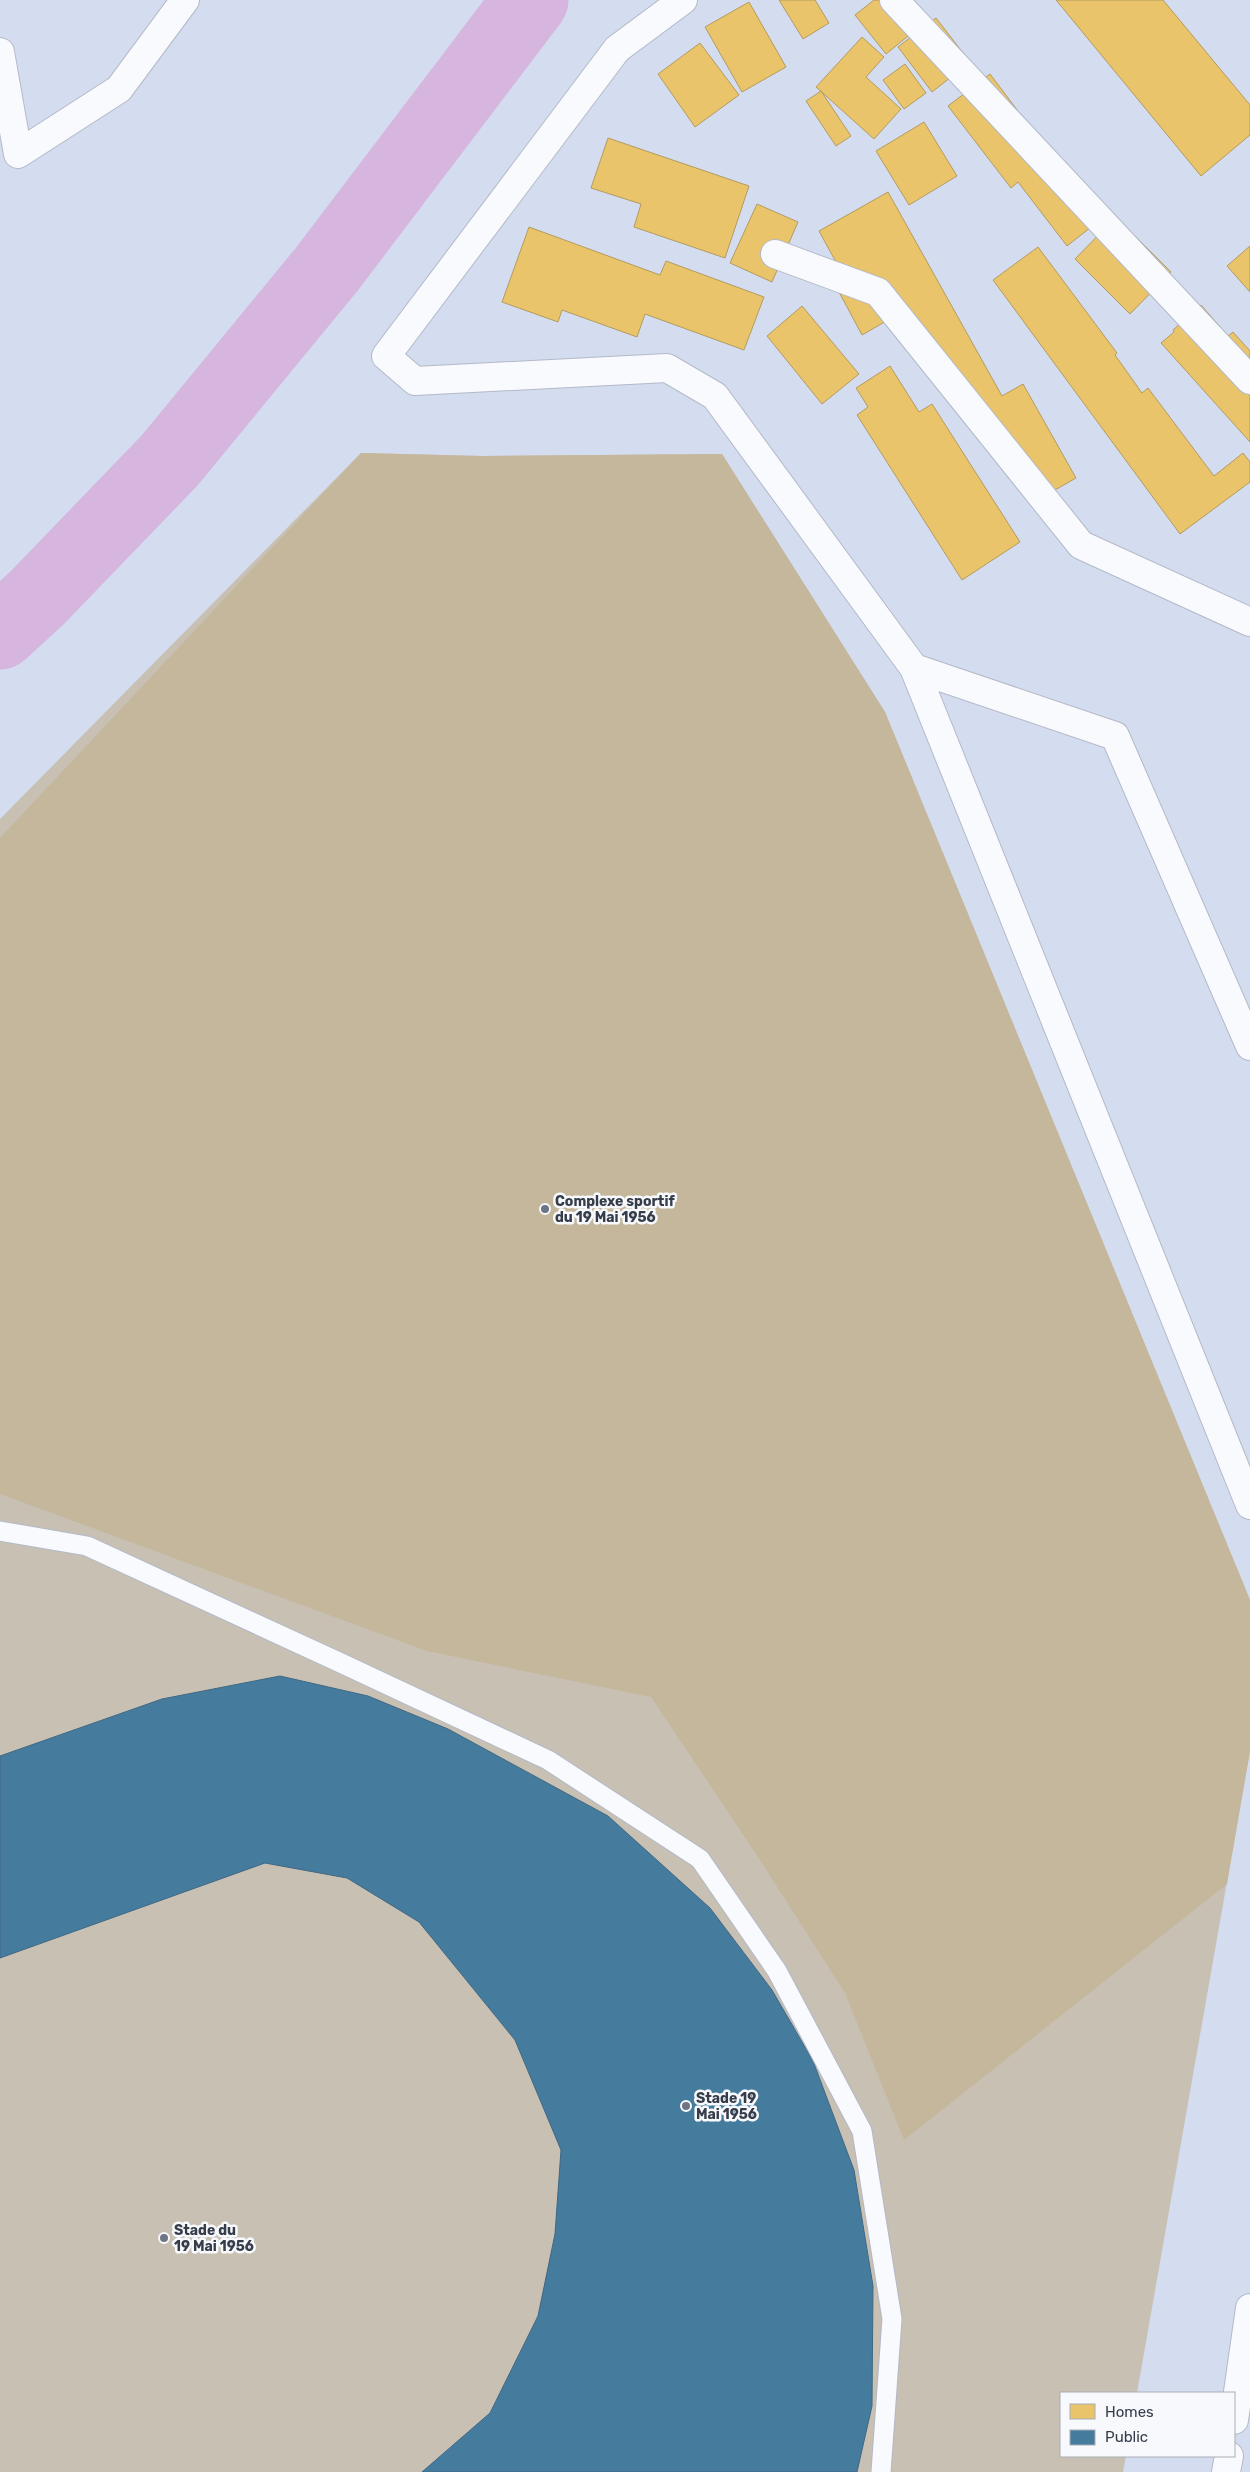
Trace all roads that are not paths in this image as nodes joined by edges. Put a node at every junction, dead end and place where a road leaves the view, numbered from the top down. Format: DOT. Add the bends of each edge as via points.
graph roads {
  1 [pos="185,0"];
  2 [pos="683,0"];
  3 [pos="894,0"];
  4 [pos="0,52"];
  5 [pos="775,254"];
  6 [pos="1250,380"];
  7 [pos="1250,622"];
  8 [pos="914,668"];
  9 [pos="1250,1046"];
  10 [pos="1250,1505"];
  11 [pos="0,1531"];
  12 [pos="1250,2308"];
  13 [pos="1235,2413"];
  14 [pos="1228,2457"];
  15 [pos="881,2472"];
  16 [pos="1226,2472"];
  1 -- 4 [label="street" via="119,89 18,154"];
  2 -- 8 [label="street" via="617,49 386,356 415,381 667,368 715,396"];
  3 -- 6 [label="street"];
  5 -- 7 [label="street" via="878,292 1081,545"];
  8 -- 9 [label="street" via="1115,736"];
  8 -- 10 [label="street"];
  11 -- 15 [label="lane" via="86,1546 352,1668 548,1760 700,1859 777,1972 862,2132 892,2320"];
  12 -- 13 [label="street"];
  14 -- 16 [label="street"];
}
